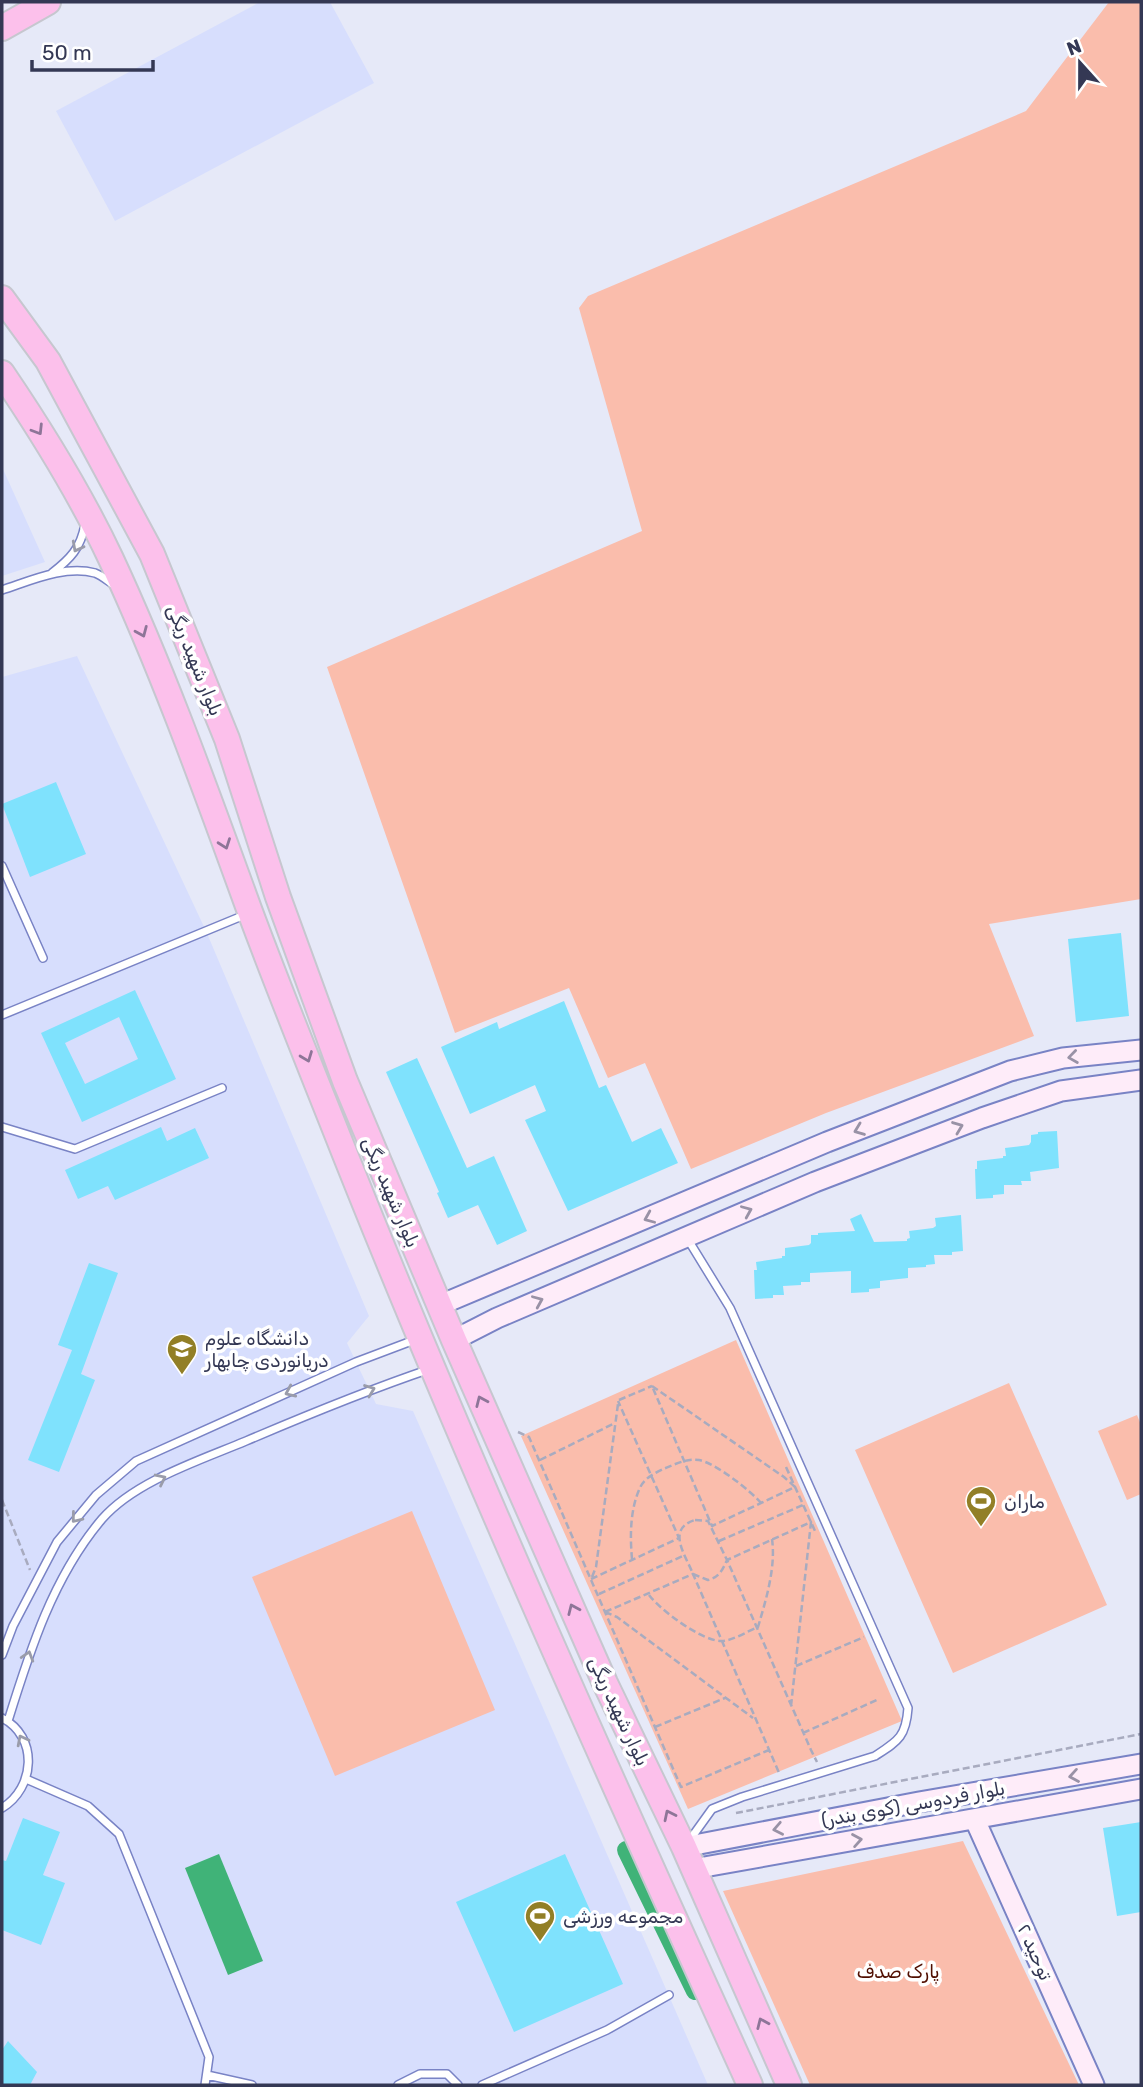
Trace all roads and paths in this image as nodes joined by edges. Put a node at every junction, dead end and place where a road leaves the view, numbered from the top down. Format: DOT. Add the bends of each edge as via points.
graph roads {
  1 [pos="48,2"];
  2 [pos="9,24"];
  3 [pos="2,45"];
  4 [pos="2,298"];
  5 [pos="2,373"];
  6 [pos="86,512"];
  7 [pos="52,574"];
  8 [pos="2,590"];
  9 [pos="125,592"];
  10 [pos="2,866"];
  11 [pos="250,912"];
  12 [pos="43,958"];
  13 [pos="2,1015"];
  14 [pos="1141,1050"];
  15 [pos="1010,1071"];
  16 [pos="1141,1080"];
  17 [pos="222,1088"];
  18 [pos="1020,1103"];
  19 [pos="2,1127"];
  20 [pos="686,1238"];
  21 [pos="485,1288"];
  22 [pos="440,1306"];
  23 [pos="496,1318"];
  24 [pos="421,1338"];
  25 [pos="454,1340"];
  26 [pos="434,1367"];
  27 [pos="652,1387"];
  28 [pos="618,1401"];
  29 [pos="489,1420"];
  30 [pos="615,1423"];
  31 [pos="539,1461"];
  32 [pos="684,1461"];
  33 [pos="786,1467"];
  34 [pos="651,1474"];
  35 [pos="795,1487"];
  36 [pos="2,1500"];
  37 [pos="761,1503"];
  38 [pos="803,1504"];
  39 [pos="811,1522"];
  40 [pos="712,1526"];
  41 [pos="818,1537"];
  42 [pos="679,1538"];
  43 [pos="772,1539"];
  44 [pos="719,1541"];
  45 [pos="685,1555"];
  46 [pos="727,1560"];
  47 [pos="632,1561"];
  48 [pos="693,1574"];
  49 [pos="591,1579"];
  50 [pos="36,1583"];
  51 [pos="648,1594"];
  52 [pos="598,1595"];
  53 [pos="605,1612"];
  54 [pos="758,1627"];
  55 [pos="874,1633"];
  56 [pos="722,1641"];
  57 [pos="2,1655"];
  58 [pos="795,1666"];
  59 [pos="725,1698"];
  60 [pos="879,1699"];
  61 [pos="791,1706"];
  62 [pos="5,1719"];
  63 [pos="755,1720"];
  64 [pos="655,1727"];
  65 [pos="803,1733"];
  66 [pos="1141,1734"];
  67 [pos="769,1750"];
  68 [pos="1141,1764"];
  69 [pos="822,1772"];
  70 [pos="26,1779"];
  71 [pos="783,1784"];
  72 [pos="1141,1789"];
  73 [pos="919,1802"];
  74 [pos="2,1808"];
  75 [pos="705,1819"];
  76 [pos="975,1819"];
  77 [pos="922,1829"];
  78 [pos="698,1860"];
  79 [pos="668,1996"];
  80 [pos="206,2075"];
  81 [pos="205,2085"];
  82 [pos="252,2085"];
  83 [pos="398,2085"];
  84 [pos="458,2085"];
  85 [pos="482,2085"];
  86 [pos="750,2085"];
  87 [pos="789,2085"];
  88 [pos="1094,2085"];
  1 -- 2 [label="highway"];
  2 -- 3 [label="highway"];
  4 -- 22 [label="highway, بلوار شهید ریگی" via="48,361 152,554 227,739 345,1081"];
  5 -- 6 [label="highway, بلوار شهید ریگی, one-way"];
  6 -- 7 [label="lane, one-way" via="82,541 72,558"];
  6 -- 9 [label="highway, بلوار شهید ریگی"];
  7 -- 8 [label="lane"];
  7 -- 9 [label="lane" via="97,573"];
  9 -- 11 [label="highway, بلوار شهید ریگی, one-way" via="188,742"];
  10 -- 12 [label="lane"];
  11 -- 13 [label="lane"];
  11 -- 24 [label="highway, بلوار شهید ریگی, one-way"];
  14 -- 15 [label="street, one-way" via="1063,1058"];
  15 -- 18 [label="street"];
  15 -- 21 [label="street, one-way" via="827,1142"];
  16 -- 18 [label="street" via="1061,1091"];
  17 -- 19 [label="lane" via="75,1149"];
  20 -- 18 [label="street, one-way" via="815,1182"];
  23 -- 20 [label="street, one-way"];
  20 -- 55 [label="lane" via="730,1308"];
  21 -- 22 [label="street"];
  21 -- 23 [label="street"];
  22 -- 25 [label="highway, بلوار شهید ریگی"];
  23 -- 25 [label="street"];
  24 -- 26 [label="highway, بلوار شهید ریگی"];
  24 -- 50 [label="lane, one-way" via="356,1362 136,1461 96,1495 57,1542"];
  29 -- 25 [label="highway, بلوار شهید ریگی, one-way"];
  62 -- 26 [label="lane, one-way" via="32,1643 66,1569 103,1518 136,1492 191,1464 369,1389"];
  26 -- 86 [label="highway, بلوار شهید ریگی" via="573,1696"];
  27 -- 28 [label="path"];
  27 -- 32 [label="path"];
  27 -- 35 [label="path"];
  28 -- 30 [label="path"];
  28 -- 34 [label="path"];
  29 -- 31 [label="path" via="529,1437"];
  78 -- 29 [label="highway, بلوار شهید ریگی, one-way" via="605,1683"];
  30 -- 31 [label="path"];
  30 -- 49 [label="path"];
  31 -- 49 [label="path"];
  32 -- 34 [label="path"];
  32 -- 37 [label="path" via="701,1460 735,1480"];
  32 -- 40 [label="path"];
  33 -- 35 [label="path"];
  34 -- 42 [label="path"];
  34 -- 47 [label="path" via="639,1487 635,1505"];
  35 -- 37 [label="path"];
  35 -- 38 [label="path"];
  36 -- 50 [label="path"];
  37 -- 40 [label="path"];
  38 -- 39 [label="path"];
  38 -- 44 [label="path"];
  39 -- 41 [label="path"];
  39 -- 43 [label="path"];
  39 -- 58 [label="path"];
  40 -- 42 [label="path" via="708,1521 685,1523"];
  40 -- 44 [label="path"];
  42 -- 45 [label="path"];
  42 -- 47 [label="path"];
  43 -- 46 [label="path"];
  43 -- 54 [label="path" via="774,1552"];
  44 -- 46 [label="path"];
  45 -- 48 [label="path"];
  45 -- 52 [label="path"];
  46 -- 48 [label="path" via="716,1578"];
  46 -- 54 [label="path"];
  47 -- 49 [label="path"];
  48 -- 51 [label="path"];
  48 -- 56 [label="path"];
  49 -- 52 [label="path"];
  50 -- 57 [label="lane"];
  51 -- 53 [label="path"];
  51 -- 56 [label="path" via="677,1620"];
  52 -- 53 [label="path"];
  53 -- 59 [label="path"];
  53 -- 64 [label="path"];
  54 -- 56 [label="path"];
  54 -- 61 [label="path"];
  55 -- 58 [label="path"];
  55 -- 69 [label="lane" via="908,1708 907,1727 875,1756"];
  56 -- 63 [label="path"];
  58 -- 61 [label="path"];
  59 -- 63 [label="path"];
  59 -- 64 [label="path"];
  60 -- 65 [label="path"];
  61 -- 65 [label="path"];
  70 -- 62 [label="lane, one-way" via="27,1747"];
  63 -- 67 [label="path"];
  64 -- 67 [label="path" via="681,1787"];
  65 -- 69 [label="path"];
  66 -- 75 [label="path"];
  67 -- 71 [label="path"];
  68 -- 73 [label="street, بلوار فردوسی (کوی بندر), one-way"];
  69 -- 71 [label="lane"];
  70 -- 74 [label="lane" via="18,1795"];
  70 -- 80 [label="lane" via="88,1806 119,1834 209,2057"];
  71 -- 75 [label="lane" via="712,1809"];
  72 -- 76 [label="street, بلوار فردوسی (کوی بندر)"];
  73 -- 77 [label="street"];
  73 -- 78 [label="street, بلوار فردوسی (کوی بندر), one-way" via="714,1841"];
  75 -- 78 [label="lane"];
  76 -- 77 [label="street, بلوار فردوسی (کوی بندر)"];
  76 -- 88 [label="street, توحید ۲"];
  78 -- 77 [label="street, بلوار فردوسی (کوی بندر), one-way"];
  87 -- 78 [label="highway, بلوار شهید ریگی, one-way"];
  79 -- 85 [label="lane" via="607,2031"];
  80 -- 81 [label="lane"];
  80 -- 82 [label="lane"];
  83 -- 84 [label="lane" via="420,2074 447,2074"];
}
